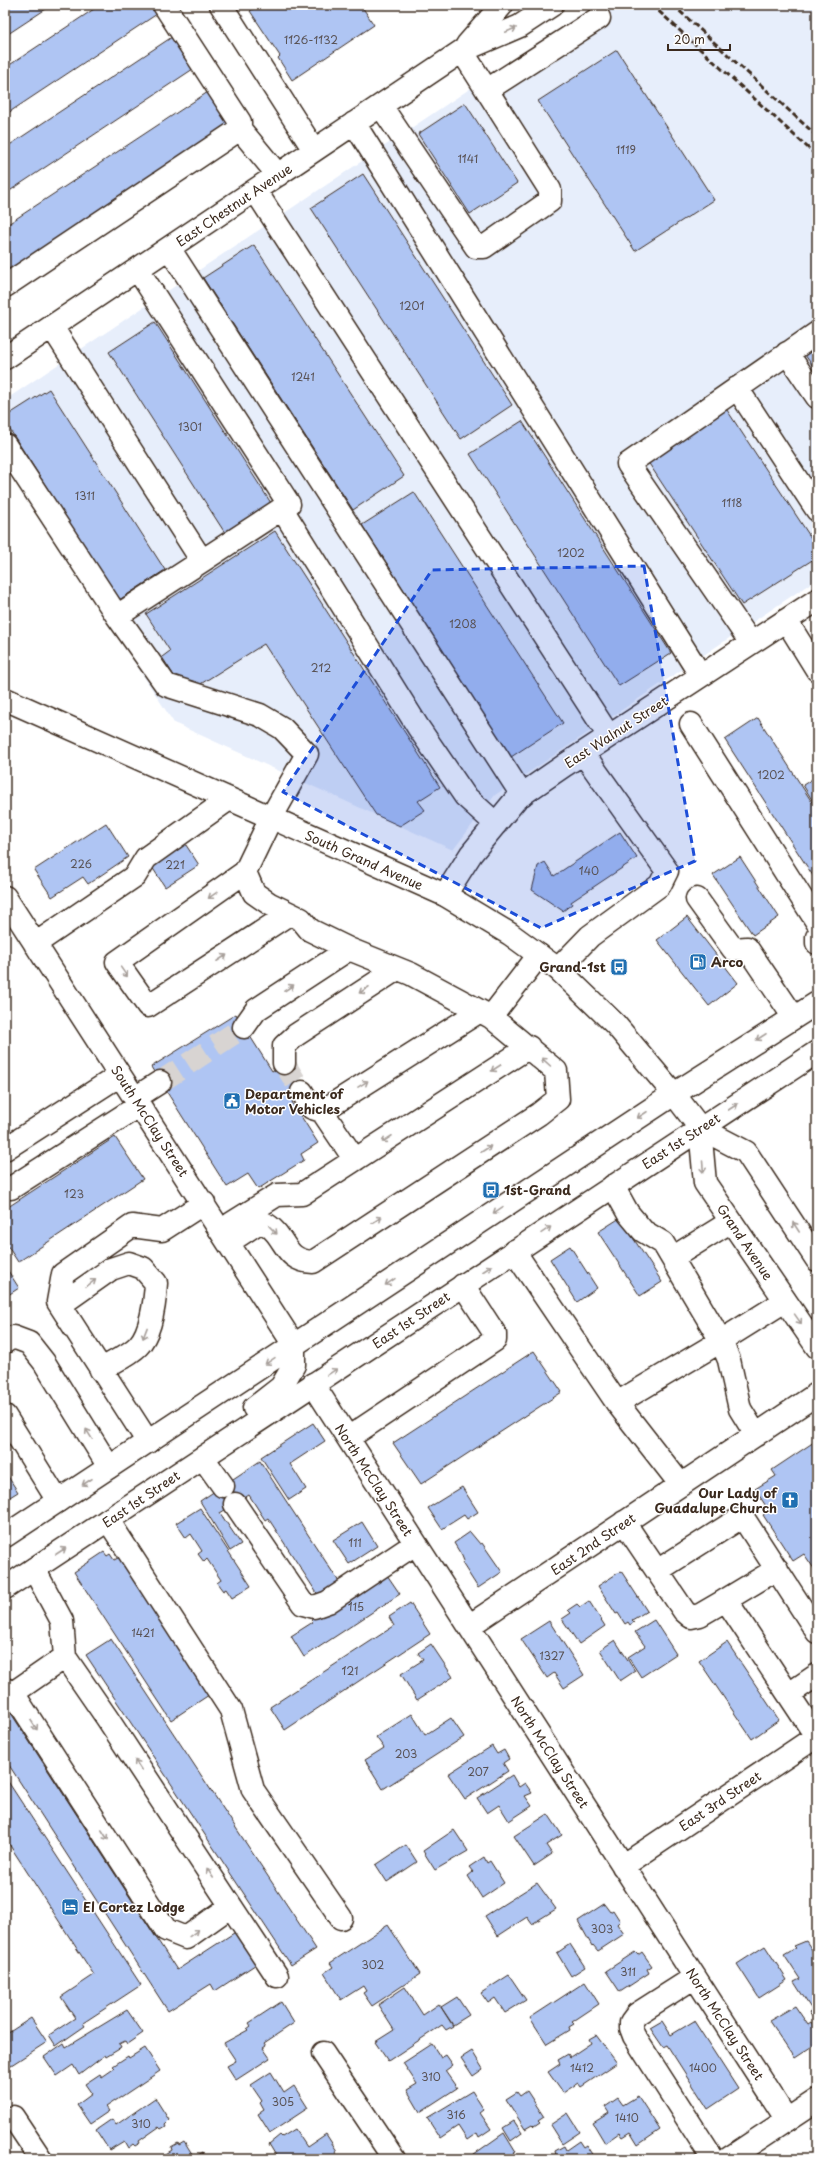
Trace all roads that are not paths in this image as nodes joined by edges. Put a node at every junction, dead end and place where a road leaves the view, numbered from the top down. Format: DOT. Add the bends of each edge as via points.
graph roads {
  1 [pos="164,5"];
  2 [pos="221,5"];
  3 [pos="502,5"];
  4 [pos="552,5"];
  5 [pos="599,18"];
  6 [pos="462,51"];
  7 [pos="487,90"];
  8 [pos="381,106"];
  9 [pos="354,123"];
  10 [pos="240,129"];
  11 [pos="314,150"];
  12 [pos="278,174"];
  13 [pos="255,190"];
  14 [pos="169,248"];
  15 [pos="138,270"];
  16 [pos="5,286"];
  17 [pos="52,327"];
  18 [pos="817,333"];
  19 [pos="787,353"];
  20 [pos="5,358"];
  21 [pos="737,388"];
  22 [pos="817,397"];
  23 [pos="5,444"];
  24 [pos="282,509"];
  25 [pos="817,510"];
  26 [pos="202,561"];
  27 [pos="817,600"];
  28 [pos="117,616"];
  29 [pos="786,620"];
  30 [pos="751,643"];
  31 [pos="817,670"];
  32 [pos="701,676"];
  33 [pos="5,699"];
  34 [pos="691,724"];
  35 [pos="609,736"];
  36 [pos="583,753"];
  37 [pos="522,795"];
  38 [pos="229,799"];
  39 [pos="271,818"];
  40 [pos="496,824"];
  41 [pos="246,872"];
  42 [pos="445,895"];
  43 [pos="5,897"];
  44 [pos="697,899"];
  45 [pos="289,914"];
  46 [pos="817,922"];
  47 [pos="817,937"];
  48 [pos="817,943"];
  49 [pos="35,944"];
  50 [pos="349,949"];
  51 [pos="539,955"];
  52 [pos="397,969"];
  53 [pos="558,969"];
  54 [pos="817,1003"];
  55 [pos="485,1014"];
  56 [pos="793,1016"];
  57 [pos="244,1027"];
  58 [pos="529,1047"];
  59 [pos="817,1052"];
  60 [pos="284,1063"];
  61 [pos="120,1075"];
  62 [pos="160,1082"];
  63 [pos="302,1092"];
  64 [pos="674,1094"];
  65 [pos="138,1102"];
  66 [pos="322,1110"];
  67 [pos="700,1128"];
  68 [pos="5,1149"];
  69 [pos="355,1160"];
  70 [pos="613,1186"];
  71 [pos="11,1188"];
  72 [pos="204,1203"];
  73 [pos="730,1222"];
  74 [pos="225,1236"];
  75 [pos="514,1251"];
  76 [pos="672,1258"];
  77 [pos="817,1260"];
  78 [pos="463,1285"];
  79 [pos="785,1301"];
  80 [pos="60,1305"];
  81 [pos="721,1341"];
  82 [pos="5,1342"];
  83 [pos="294,1345"];
  84 [pos="817,1347"];
  85 [pos="101,1370"];
  86 [pos="313,1384"];
  87 [pos="817,1394"];
  88 [pos="617,1403"];
  89 [pos="5,1416"];
  90 [pos="756,1435"];
  91 [pos="348,1438"];
  92 [pos="148,1442"];
  93 [pos="203,1458"];
  94 [pos="109,1467"];
  95 [pos="681,1485"];
  96 [pos="159,1486"];
  97 [pos="223,1486"];
  98 [pos="58,1501"];
  99 [pos="235,1504"];
  100 [pos="108,1520"];
  101 [pos="624,1522"];
  102 [pos="5,1536"];
  103 [pos="415,1544"];
  104 [pos="34,1569"];
  105 [pos="777,1570"];
  106 [pos="657,1571"];
  107 [pos="5,1588"];
  108 [pos="724,1601"];
  109 [pos="469,1626"];
  110 [pos="817,1632"];
  111 [pos="65,1657"];
  112 [pos="817,1676"];
  113 [pos="9,1691"];
  114 [pos="789,1694"];
  115 [pos="817,1736"];
  116 [pos="623,1866"];
  117 [pos="231,1906"];
  118 [pos="341,1918"];
  119 [pos="277,1976"];
  120 [pos="695,1977"];
  121 [pos="323,2053"];
  122 [pos="817,2100"];
  123 [pos="13,2117"];
  124 [pos="787,2120"];
  125 [pos="41,2159"];
  126 [pos="394,2159"];
  127 [pos="713,2159"];
  128 [pos="728,2159"];
  1 -- 10 [label="main road" via="240,122"];
  2 -- 11 [label="main road"];
  3 -- 6 [label="main road, East Chestnut Avenue"];
  6 -- 4 [label="main road, East Chestnut Avenue, one-way" via="520,26"];
  5 -- 7 [label="main road"];
  6 -- 7 [label="main road"];
  6 -- 8 [label="main road, East Chestnut Avenue"];
  7 -- 8 [label="main road" via="550,190 550,201 484,247 476,247"];
  8 -- 9 [label="main road, East Chestnut Avenue"];
  9 -- 11 [label="main road, East Chestnut Avenue"];
  9 -- 32 [label="main road"];
  10 -- 12 [label="main road"];
  10 -- 16 [label="main road"];
  11 -- 12 [label="main road, East Chestnut Avenue"];
  12 -- 13 [label="main road, East Chestnut Avenue"];
  13 -- 14 [label="main road, East Chestnut Avenue"];
  13 -- 35 [label="main road"];
  14 -- 15 [label="main road, East Chestnut Avenue"];
  14 -- 37 [label="main road"];
  15 -- 17 [label="main road, East Chestnut Avenue"];
  15 -- 24 [label="main road" via="289,504"];
  17 -- 20 [label="main road, East Chestnut Avenue"];
  17 -- 26 [label="main road"];
  18 -- 19 [label="main road"];
  19 -- 21 [label="main road"];
  19 -- 22 [label="main road"];
  21 -- 25 [label="main road"];
  21 -- 30 [label="main road" via="628,464"];
  23 -- 28 [label="main road"];
  24 -- 26 [label="main road"];
  24 -- 40 [label="main road" via="464,796"];
  26 -- 28 [label="main road"];
  27 -- 29 [label="main road, East Walnut Street"];
  28 -- 39 [label="main road" via="166,685 260,715 282,728 307,754"];
  29 -- 30 [label="main road, East Walnut Street"];
  29 -- 31 [label="main road"];
  30 -- 32 [label="main road, East Walnut Street"];
  32 -- 35 [label="main road, East Walnut Street"];
  33 -- 38 [label="main road, South Grand Avenue"];
  34 -- 46 [label="main road"];
  35 -- 36 [label="main road, East Walnut Street"];
  36 -- 37 [label="main road, East Walnut Street"];
  36 -- 53 [label="main road" via="667,871 660,885 590,936"];
  37 -- 40 [label="main road, East Walnut Street"];
  38 -- 39 [label="main road, South Grand Avenue"];
  38 -- 49 [label="main road" via="146,858 135,876"];
  39 -- 41 [label="main road"];
  39 -- 42 [label="main road, South Grand Avenue"];
  40 -- 42 [label="main road, East Walnut Street" via="471,854"];
  41 -- 45 [label="main road" via="254,893"];
  41 -- 45 [label="main road, one-way" via="117,962 148,1006"];
  42 -- 51 [label="main road, South Grand Avenue" via="510,934"];
  43 -- 49 [label="main road, South McClay Street"];
  44 -- 56 [label="main road" via="733,949 747,948"];
  45 -- 50 [label="main road" via="301,919 310,930"];
  47 -- 48 [label="main road"];
  49 -- 61 [label="main road, South McClay Street"];
  50 -- 52 [label="main road"];
  57 -- 50 [label="main road, one-way" via="256,1010"];
  51 -- 53 [label="main road, South Grand Avenue"];
  51 -- 55 [label="main road"];
  52 -- 55 [label="main road"];
  52 -- 60 [label="main road, one-way" via="296,1034 284,1046"];
  53 -- 64 [label="main road, South Grand Avenue" via="616,1024"];
  54 -- 56 [label="main road"];
  55 -- 58 [label="main road"];
  66 -- 55 [label="main road, one-way"];
  56 -- 64 [label="main road, one-way"];
  58 -- 69 [label="main road, one-way"];
  74 -- 58 [label="main road, one-way" via="264,1223 277,1233 291,1255 301,1262 313,1262 532,1119 558,1099 556,1071"];
  67 -- 59 [label="main road, East 1st Street, one-way"];
  61 -- 65 [label="main road, South McClay Street"];
  61 -- 68 [label="main road"];
  62 -- 65 [label="main road"];
  63 -- 66 [label="main road" via="312,1108"];
  64 -- 67 [label="main road"];
  64 -- 83 [label="main road, one-way"];
  65 -- 71 [label="main road"];
  65 -- 72 [label="main road, South McClay Street"];
  66 -- 69 [label="main road"];
  67 -- 70 [label="main road, East 1st Street"];
  67 -- 73 [label="main road, Grand Avenue, one-way" via="704,1183"];
  77 -- 67 [label="main road, one-way" via="746,1152"];
  69 -- 74 [label="main road" via="302,1194 277,1195"];
  75 -- 70 [label="main road, East 1st Street, one-way"];
  70 -- 76 [label="main road" via="633,1219 643,1231 663,1243"];
  72 -- 74 [label="main road, South McClay Street"];
  72 -- 80 [label="main road" via="162,1230 132,1226 64,1274 58,1302"];
  73 -- 76 [label="main road"];
  73 -- 79 [label="main road, Grand Avenue"];
  74 -- 83 [label="main road, South McClay Street"];
  78 -- 75 [label="main road, East 1st Street, one-way"];
  75 -- 88 [label="main road"];
  76 -- 81 [label="main road"];
  86 -- 78 [label="main road, East 1st Street, one-way"];
  78 -- 91 [label="main road" via="496,1334 495,1340"];
  79 -- 81 [label="main road"];
  79 -- 84 [label="main road, Grand Avenue, one-way"];
  80 -- 85 [label="main road"];
  80 -- 85 [label="main road, one-way" via="110,1269 129,1263 143,1268 156,1283 154,1308 144,1338 138,1346"];
  81 -- 88 [label="main road"];
  81 -- 90 [label="main road" via="729,1360 740,1409"];
  94 -- 82 [label="main road, one-way" via="44,1362 29,1343 13,1337"];
  83 -- 92 [label="main road, one-way"];
  83 -- 96 [label="main road" via="294,1365 281,1386"];
  85 -- 92 [label="main road"];
  86 -- 91 [label="main road, North McClay Street"];
  86 -- 93 [label="main road, East 1st Street"];
  87 -- 90 [label="main road, East 2nd Street"];
  88 -- 95 [label="main road"];
  89 -- 98 [label="main road"];
  90 -- 95 [label="main road, East 2nd Street"];
  91 -- 103 [label="main road, North McClay Street"];
  92 -- 94 [label="main road"];
  93 -- 96 [label="main road, East 1st Street"];
  93 -- 97 [label="main road"];
  94 -- 98 [label="main road, one-way"];
  95 -- 101 [label="main road, East 2nd Street"];
  96 -- 100 [label="main road, East 1st Street"];
  98 -- 102 [label="main road"];
  99 -- 103 [label="main road" via="303,1604 314,1607 328,1602"];
  104 -- 100 [label="main road, East 1st Street, one-way"];
  100 -- 118 [label="main road" via="231,1710 253,1790"];
  101 -- 106 [label="main road"];
  101 -- 109 [label="main road, East 2nd Street"];
  103 -- 109 [label="main road, North McClay Street"];
  104 -- 107 [label="main road, East 1st Street"];
  104 -- 111 [label="main road" via="62,1621"];
  105 -- 106 [label="main road" via="744,1519 737,1520"];
  105 -- 108 [label="main road"];
  105 -- 110 [label="main road"];
  106 -- 108 [label="main road" via="691,1617 700,1615"];
  108 -- 114 [label="main road" via="737,1614"];
  109 -- 116 [label="main road, North McClay Street"];
  111 -- 113 [label="main road"];
  117 -- 111 [label="main road, one-way"];
  112 -- 114 [label="main road"];
  113 -- 117 [label="main road, one-way" via="166,1930 186,1938"];
  114 -- 115 [label="main road"];
  115 -- 116 [label="main road, East 3rd Street"];
  116 -- 120 [label="main road, North McClay Street"];
  117 -- 119 [label="main road"];
  120 -- 124 [label="main road, North McClay Street"];
  120 -- 127 [label="main road" via="637,2014 631,2022 631,2028 646,2056"];
  121 -- 126 [label="main road"];
  122 -- 124 [label="main road"];
  123 -- 125 [label="main road"];
  124 -- 128 [label="main road"];
}
